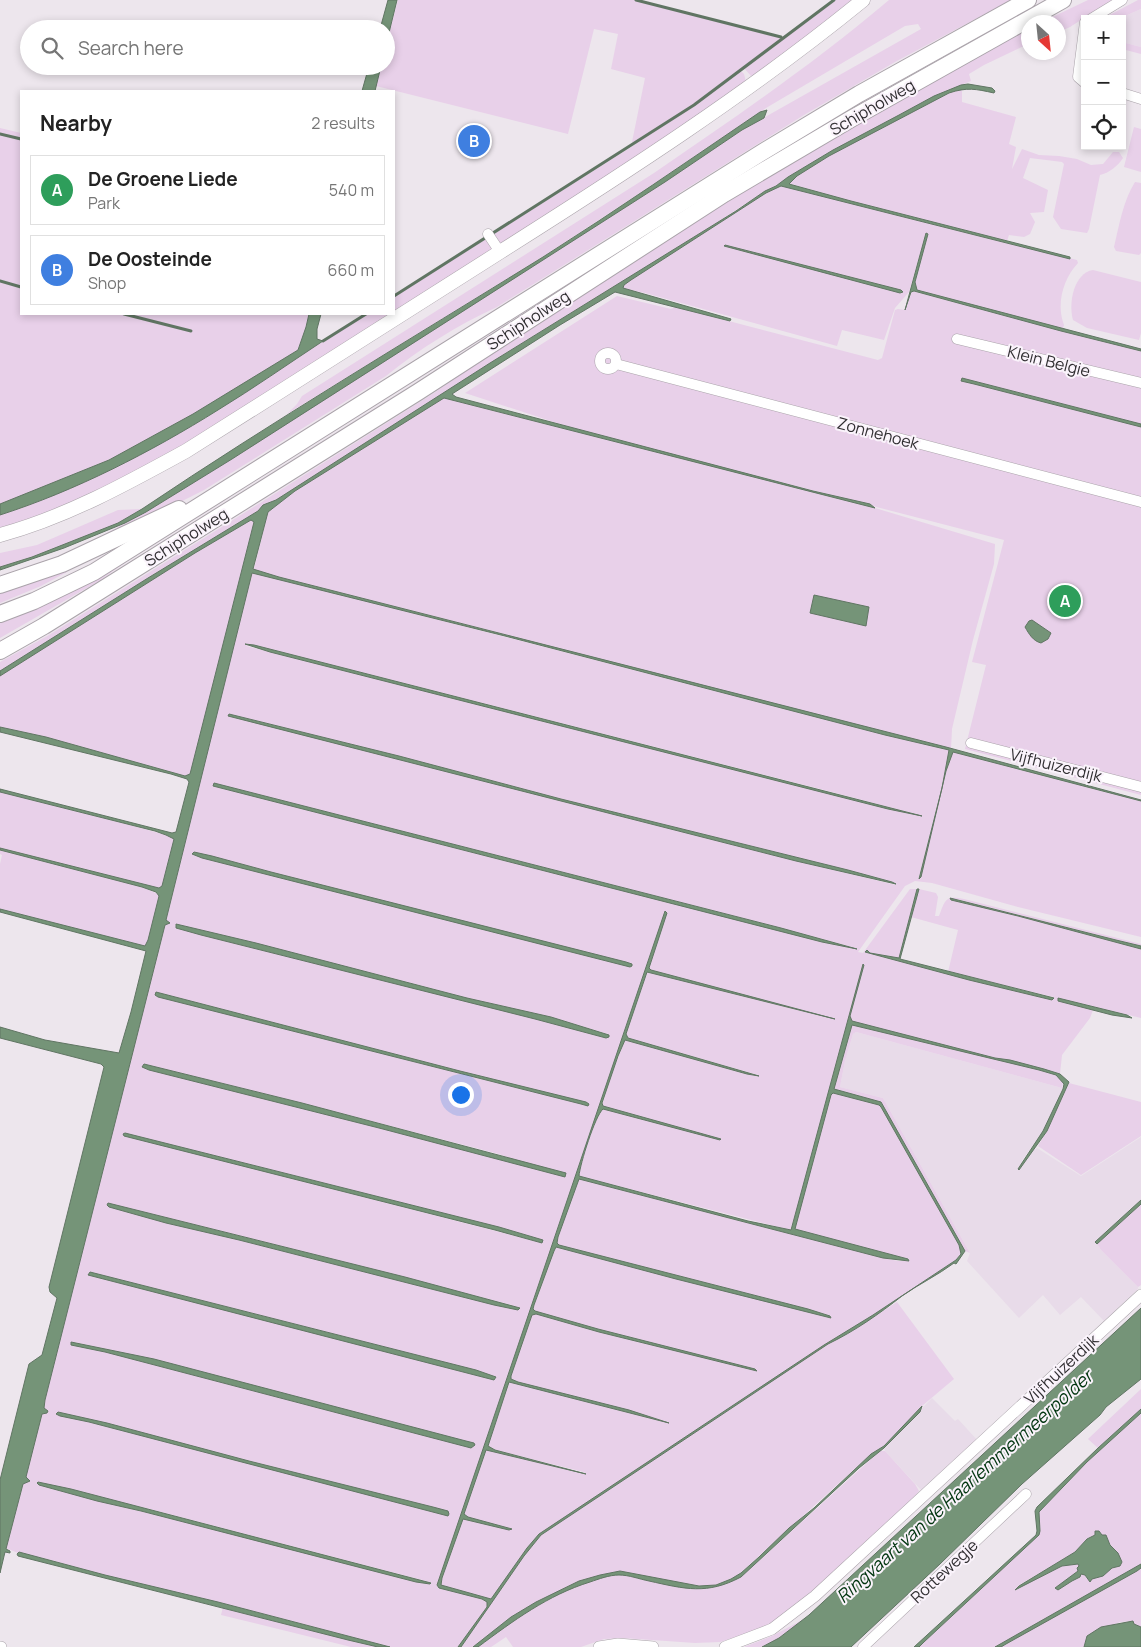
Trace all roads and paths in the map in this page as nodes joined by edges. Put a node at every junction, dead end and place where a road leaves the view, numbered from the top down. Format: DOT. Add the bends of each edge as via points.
graph roads {
  1 [pos="863,0"];
  2 [pos="1028,0"];
  3 [pos="1063,0"];
  4 [pos="1122,0"];
  5 [pos="1098,15"];
  6 [pos="1081,53"];
  7 [pos="1081,80"];
  8 [pos="1126,94"];
  9 [pos="1141,99"];
  10 [pos="488,234"];
  11 [pos="498,249"];
  12 [pos="957,339"];
  13 [pos="616,364"];
  14 [pos="1141,383"];
  15 [pos="224,491"];
  16 [pos="1141,502"];
  17 [pos="0,535"];
  18 [pos="0,585"];
  19 [pos="0,614"];
  20 [pos="0,651"];
  21 [pos="971,743"];
  22 [pos="1141,787"];
  23 [pos="1141,1295"];
  24 [pos="1026,1494"];
  25 [pos="599,1647"];
  26 [pos="653,1647"];
  27 [pos="725,1647"];
  28 [pos="863,1647"];
  1 -- 11 [label="main road" via="758,81 610,182"];
  2 -- 15 [label="highway, Schipholweg" via="761,153"];
  3 -- 20 [label="highway, Schipholweg" via="724,194 402,402"];
  4 -- 5 [label="street"];
  6 -- 7 [label="street" via="1078,77"];
  8 -- 9 [label="street"];
  10 -- 11 [label="street"];
  11 -- 17 [label="main road" via="186,451 55,518"];
  12 -- 14 [label="street, Klein Belgie"];
  13 -- 16 [label="street, Zonnehoek"];
  15 -- 18 [label="highway" via="62,564"];
  15 -- 19 [label="highway, Schipholweg" via="94,572 34,602"];
  21 -- 22 [label="street, Vijfhuizerdijk"];
  23 -- 27 [label="street, Vijfhuizerdijk" via="815,1596 772,1628"];
  24 -- 28 [label="street, Rottewegje"];
  25 -- 26 [label="street" via="618,1644"];
}
